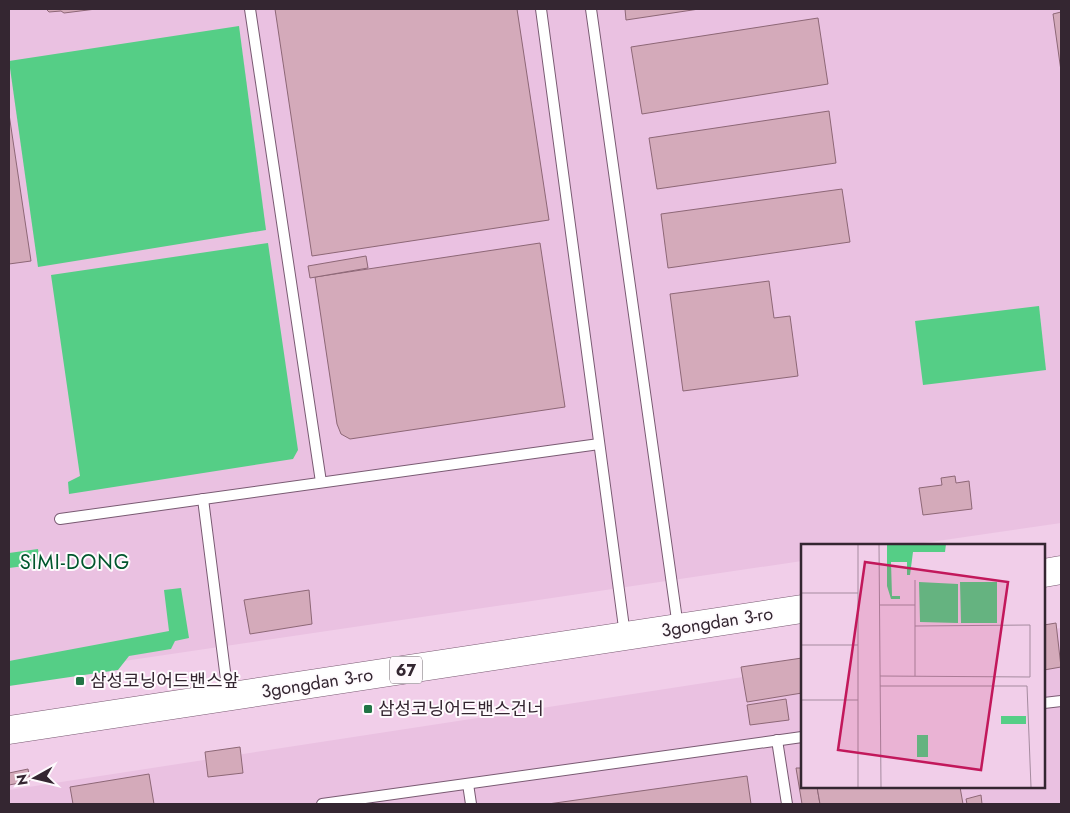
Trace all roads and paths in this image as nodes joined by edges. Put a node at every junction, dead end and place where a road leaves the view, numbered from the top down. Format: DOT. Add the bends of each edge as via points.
graph roads {
  1 [pos="250,9"];
  2 [pos="541,9"];
  3 [pos="591,9"];
  4 [pos="599,444"];
  5 [pos="321,482"];
  6 [pos="203,498"];
  7 [pos="60,519"];
  8 [pos="1061,570"];
  9 [pos="1045,573"];
  10 [pos="801,609"];
  11 [pos="678,628"];
  12 [pos="625,636"];
  13 [pos="229,696"];
  14 [pos="1061,701"];
  15 [pos="1045,703"];
  16 [pos="9,730"];
  17 [pos="801,736"];
  18 [pos="777,740"];
  19 [pos="468,784"];
  20 [pos="322,804"];
  21 [pos="471,804"];
  22 [pos="787,804"];
  1 -- 5 [label="lane"];
  2 -- 4 [label="lane"];
  3 -- 11 [label="lane"];
  4 -- 5 [label="lane"];
  4 -- 12 [label="lane"];
  5 -- 6 [label="lane"];
  6 -- 7 [label="lane"];
  6 -- 13 [label="lane"];
  8 -- 9 [label="main road"];
  10 -- 11 [label="main road, 3gongdan 3-ro / 67"];
  11 -- 12 [label="main road, 3gongdan 3-ro / 67"];
  12 -- 13 [label="main road, 3gongdan 3-ro / 67"];
  13 -- 16 [label="main road, 3gongdan 3-ro / 67"];
  14 -- 15 [label="lane"];
  17 -- 18 [label="lane"];
  18 -- 19 [label="lane"];
  18 -- 22 [label="lane"];
  19 -- 20 [label="lane"];
  19 -- 21 [label="lane"];
}
